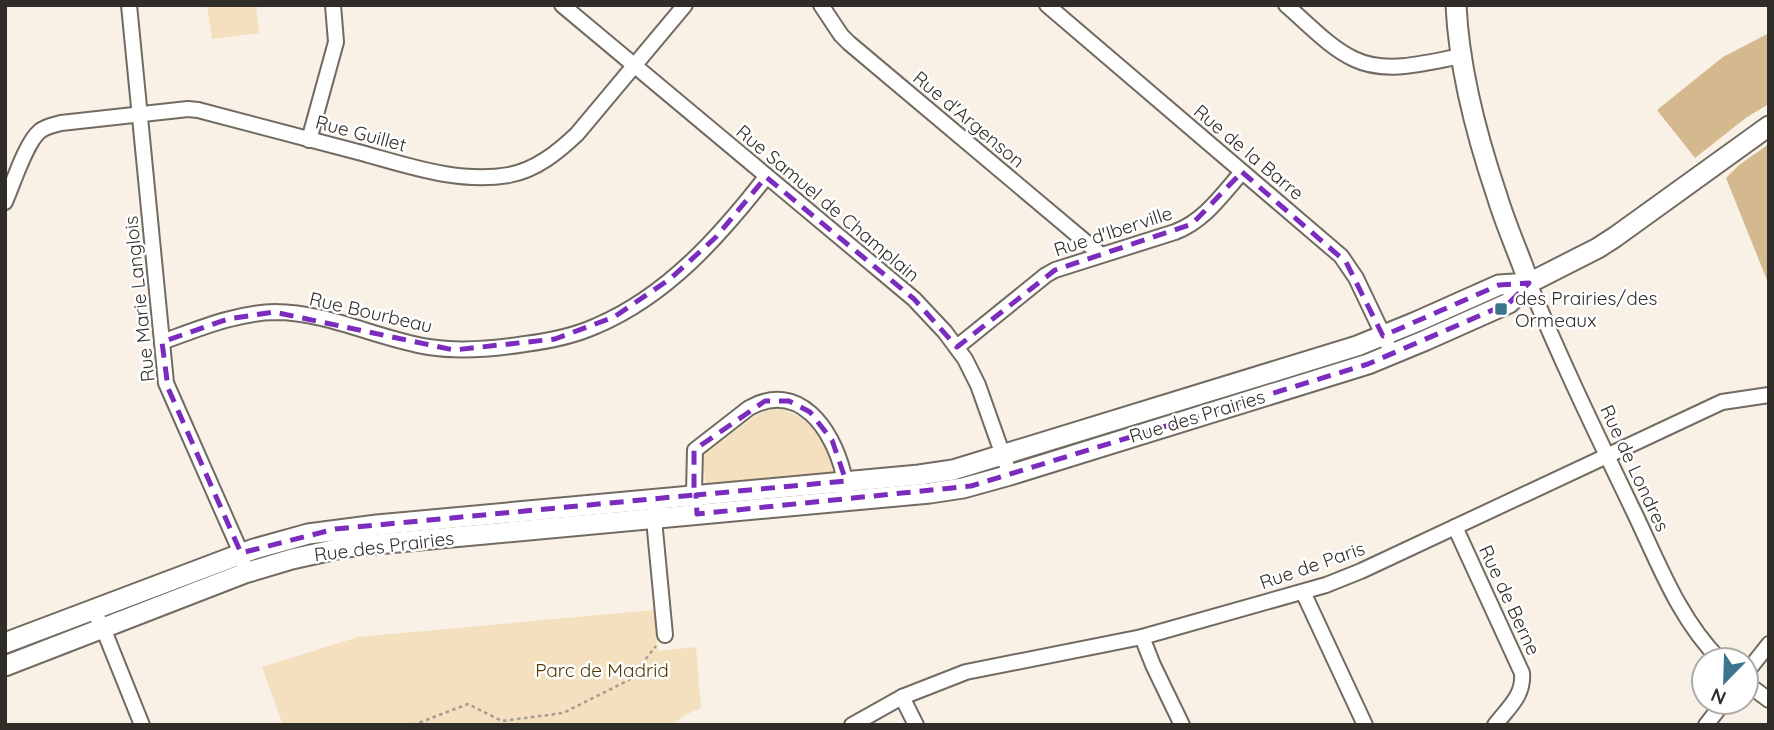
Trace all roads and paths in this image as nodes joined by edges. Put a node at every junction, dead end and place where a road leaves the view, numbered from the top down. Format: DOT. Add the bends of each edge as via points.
graph roads {
  1 [pos="129,5"];
  2 [pos="333,5"];
  3 [pos="562,5"];
  4 [pos="685,5"];
  5 [pos="821,5"];
  6 [pos="1047,5"];
  7 [pos="1286,5"];
  8 [pos="1456,5"];
  9 [pos="1462,56"];
  10 [pos="634,66"];
  11 [pos="139,114"];
  12 [pos="1769,126"];
  13 [pos="309,139"];
  14 [pos="1242,172"];
  15 [pos="766,177"];
  16 [pos="5,202"];
  17 [pos="1100,254"];
  18 [pos="1529,283"];
  19 [pos="1385,335"];
  20 [pos="162,342"];
  21 [pos="957,347"];
  22 [pos="1391,355"];
  23 [pos="1769,396"];
  24 [pos="1003,454"];
  25 [pos="1607,456"];
  26 [pos="1010,475"];
  27 [pos="847,490"];
  28 [pos="697,505"];
  29 [pos="655,509"];
  30 [pos="1455,527"];
  31 [pos="241,553"];
  32 [pos="245,573"];
  33 [pos="1303,592"];
  34 [pos="93,610"];
  35 [pos="103,628"];
  36 [pos="665,635"];
  37 [pos="1142,637"];
  38 [pos="5,643"];
  39 [pos="1708,646"];
  40 [pos="5,666"];
  41 [pos="902,698"];
  42 [pos="142,725"];
  43 [pos="413,725"];
  44 [pos="852,725"];
  45 [pos="916,725"];
  46 [pos="1182,725"];
  47 [pos="1365,725"];
  48 [pos="1495,725"];
  1 -- 11 [label="street, Rue Marie Langlois"];
  2 -- 13 [label="street" via="336,42"];
  3 -- 10 [label="street, Rue Samuel de Champlain"];
  4 -- 10 [label="street, Rue Guillet"];
  5 -- 17 [label="street, Rue d'Argenson" via="849,43"];
  6 -- 14 [label="street, Rue de la Barre"];
  7 -- 9 [label="street" via="1336,47 1373,66"];
  8 -- 9 [label="street"];
  9 -- 18 [label="street" via="1484,156"];
  10 -- 13 [label="street, Rue Guillet" via="564,147 510,175 445,174"];
  10 -- 15 [label="street, Rue Samuel de Champlain"];
  11 -- 13 [label="street, Rue Guillet" via="193,109"];
  11 -- 16 [label="street, Rue Guillet" via="44,128 33,140"];
  11 -- 20 [label="street, Rue Marie Langlois"];
  12 -- 18 [label="street, Rue des Prairies" via="1607,242"];
  14 -- 17 [label="street, Rue d'Iberville" via="1200,219 1184,229"];
  14 -- 19 [label="street, Rue de la Barre" via="1346,262"];
  15 -- 20 [label="street, Rue Bourbeau" via="716,237 670,279 614,317 555,339 454,350 407,343 316,317 274,312 228,319"];
  15 -- 21 [label="street, Rue Samuel de Champlain" via="914,299"];
  17 -- 21 [label="street, Rue d'Iberville" via="1046,275"];
  18 -- 19 [label="street, Rue des Prairies" via="1499,285"];
  18 -- 22 [label="street, Rue des Prairies" via="1510,303"];
  18 -- 25 [label="street, Rue de Londres"];
  19 -- 22 [label="street, Rue de la Barre"];
  19 -- 24 [label="street, Rue des Prairies"];
  20 -- 31 [label="street, Rue Marie Langlois" via="166,383"];
  21 -- 24 [label="street, Rue Samuel de Champlain" via="974,376"];
  22 -- 26 [label="street, Rue des Prairies"];
  23 -- 25 [label="street, Rue de Paris" via="1722,402"];
  24 -- 26 [label="street, Rue Samuel de Champlain"];
  24 -- 27 [label="street, Rue des Prairies" via="953,470"];
  25 -- 30 [label="street, Rue de Paris"];
  25 -- 39 [label="street, Rue de Londres" via="1683,612"];
  26 -- 27 [label="street, Rue des Prairies" via="948,491"];
  27 -- 28 [label="street, Rue des Prairies"];
  27 -- 28 [label="street" via="832,440 816,419 797,404 773,400 749,408 695,450"];
  28 -- 29 [label="street, Rue des Prairies"];
  29 -- 31 [label="street, Rue des Prairies" via="335,530"];
  29 -- 32 [label="street, Rue des Prairies" via="346,547"];
  29 -- 36 [label="street"];
  30 -- 33 [label="street, Rue de Paris"];
  30 -- 48 [label="street, Rue de Berne" via="1522,673 1521,691"];
  31 -- 32 [label="street, Rue Marie Langlois"];
  31 -- 34 [label="street, Rue des Prairies"];
  32 -- 35 [label="street, Rue des Prairies"];
  33 -- 37 [label="street, Rue de Paris"];
  33 -- 47 [label="street"];
  34 -- 35 [label="street"];
  34 -- 38 [label="street, Rue des Prairies"];
  35 -- 40 [label="street, Rue des Prairies"];
  35 -- 42 [label="street"];
  36 -- 43 [label="path" via="629,680 563,713 502,721 468,704"];
  37 -- 41 [label="street, Rue de Paris" via="966,672"];
  37 -- 46 [label="street"];
  41 -- 44 [label="street, Rue de Paris"];
  41 -- 45 [label="street"];
}
